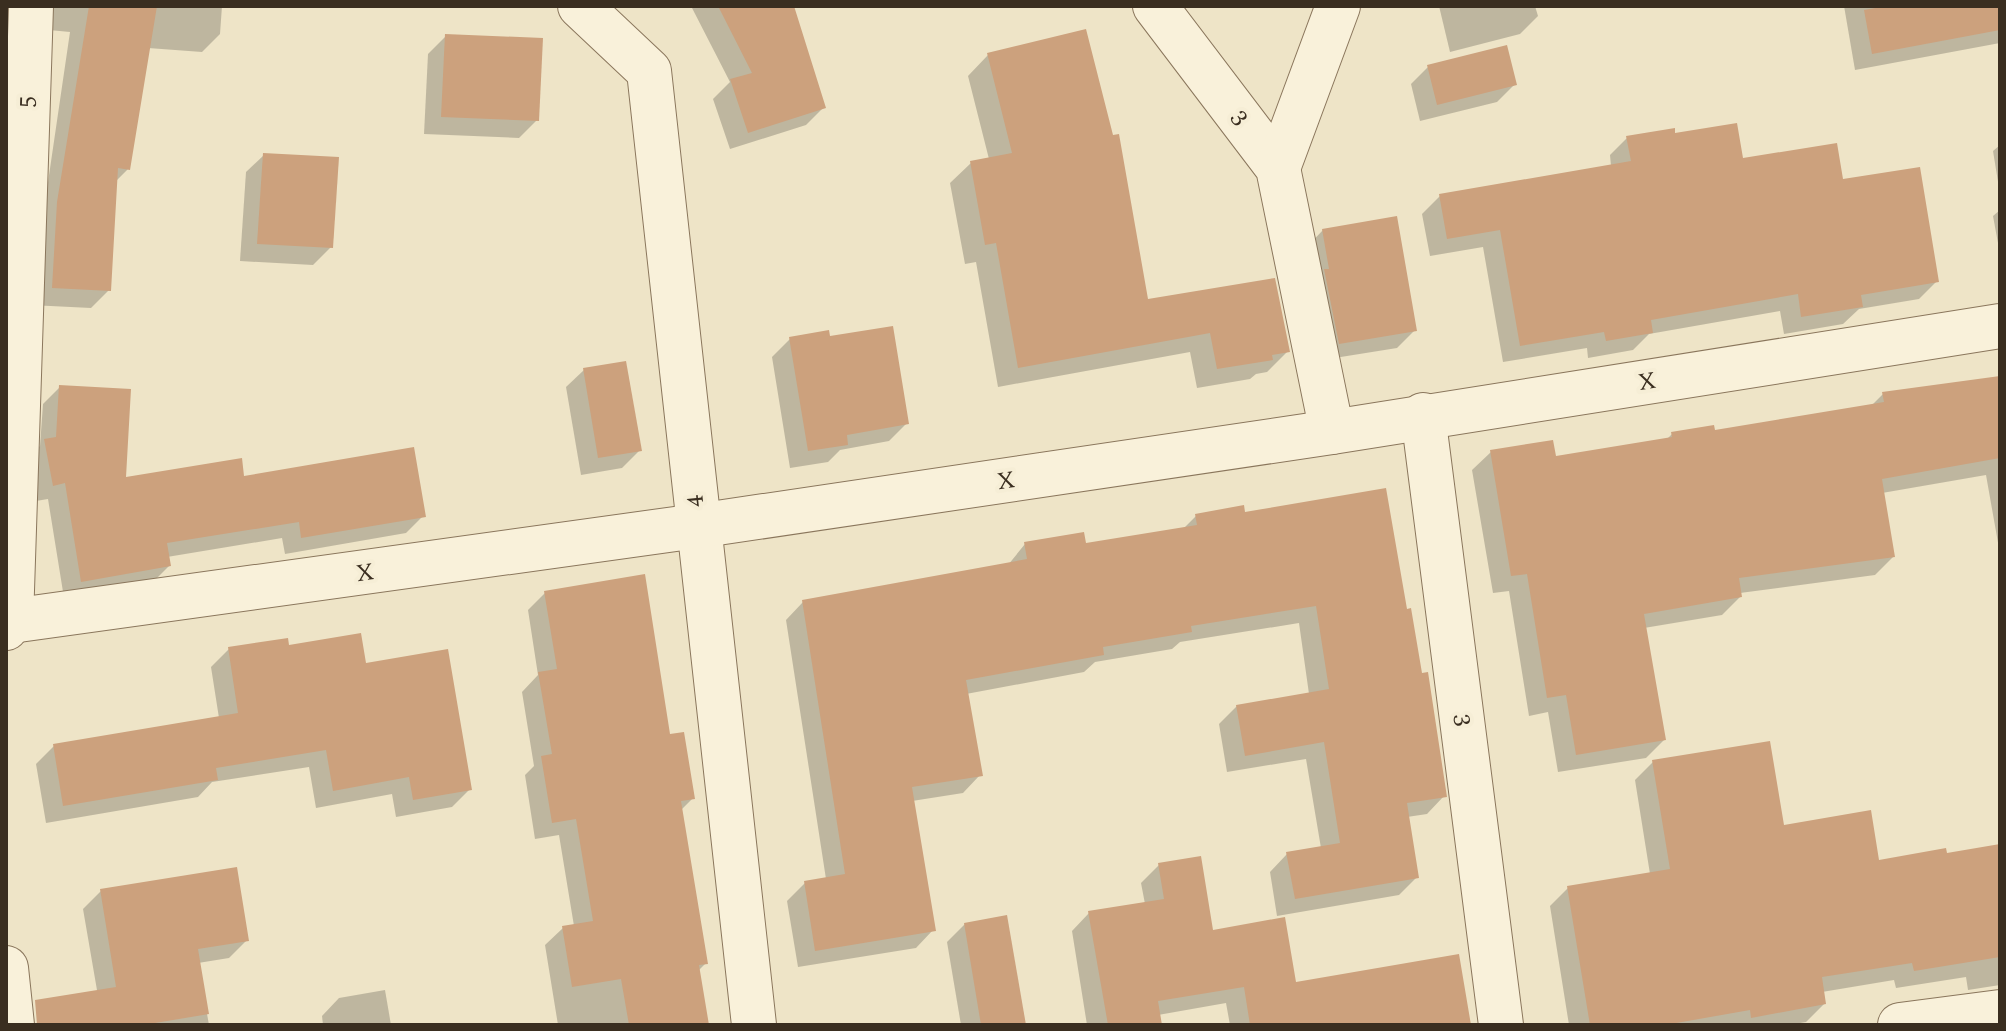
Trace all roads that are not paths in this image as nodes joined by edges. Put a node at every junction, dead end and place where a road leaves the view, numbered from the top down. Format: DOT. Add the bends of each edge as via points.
graph roads {
  1 [pos="31,6"];
  2 [pos="580,6"];
  3 [pos="1155,6"];
  4 [pos="1338,6"];
  5 [pos="1278,168"];
  6 [pos="2000,326"];
  7 [pos="1423,415"];
  8 [pos="1332,432"];
  9 [pos="697,526"];
  10 [pos="8,624"];
  11 [pos="6,968"];
  12 [pos="2000,1012"];
  13 [pos="12,1025"];
  14 [pos="754,1025"];
  15 [pos="1501,1025"];
  16 [pos="1900,1025"];
  1 -- 10 [label="street, 5"];
  2 -- 9 [label="street, 4" via="649,71"];
  3 -- 5 [label="street, 3"];
  4 -- 5 [label="street"];
  5 -- 8 [label="street, 3"];
  6 -- 7 [label="street, X"];
  7 -- 8 [label="street, X"];
  7 -- 15 [label="street, 3"];
  8 -- 9 [label="street, X"];
  9 -- 10 [label="street, X"];
  9 -- 14 [label="street, 4"];
  11 -- 13 [label="street"];
  12 -- 16 [label="street"];
}
